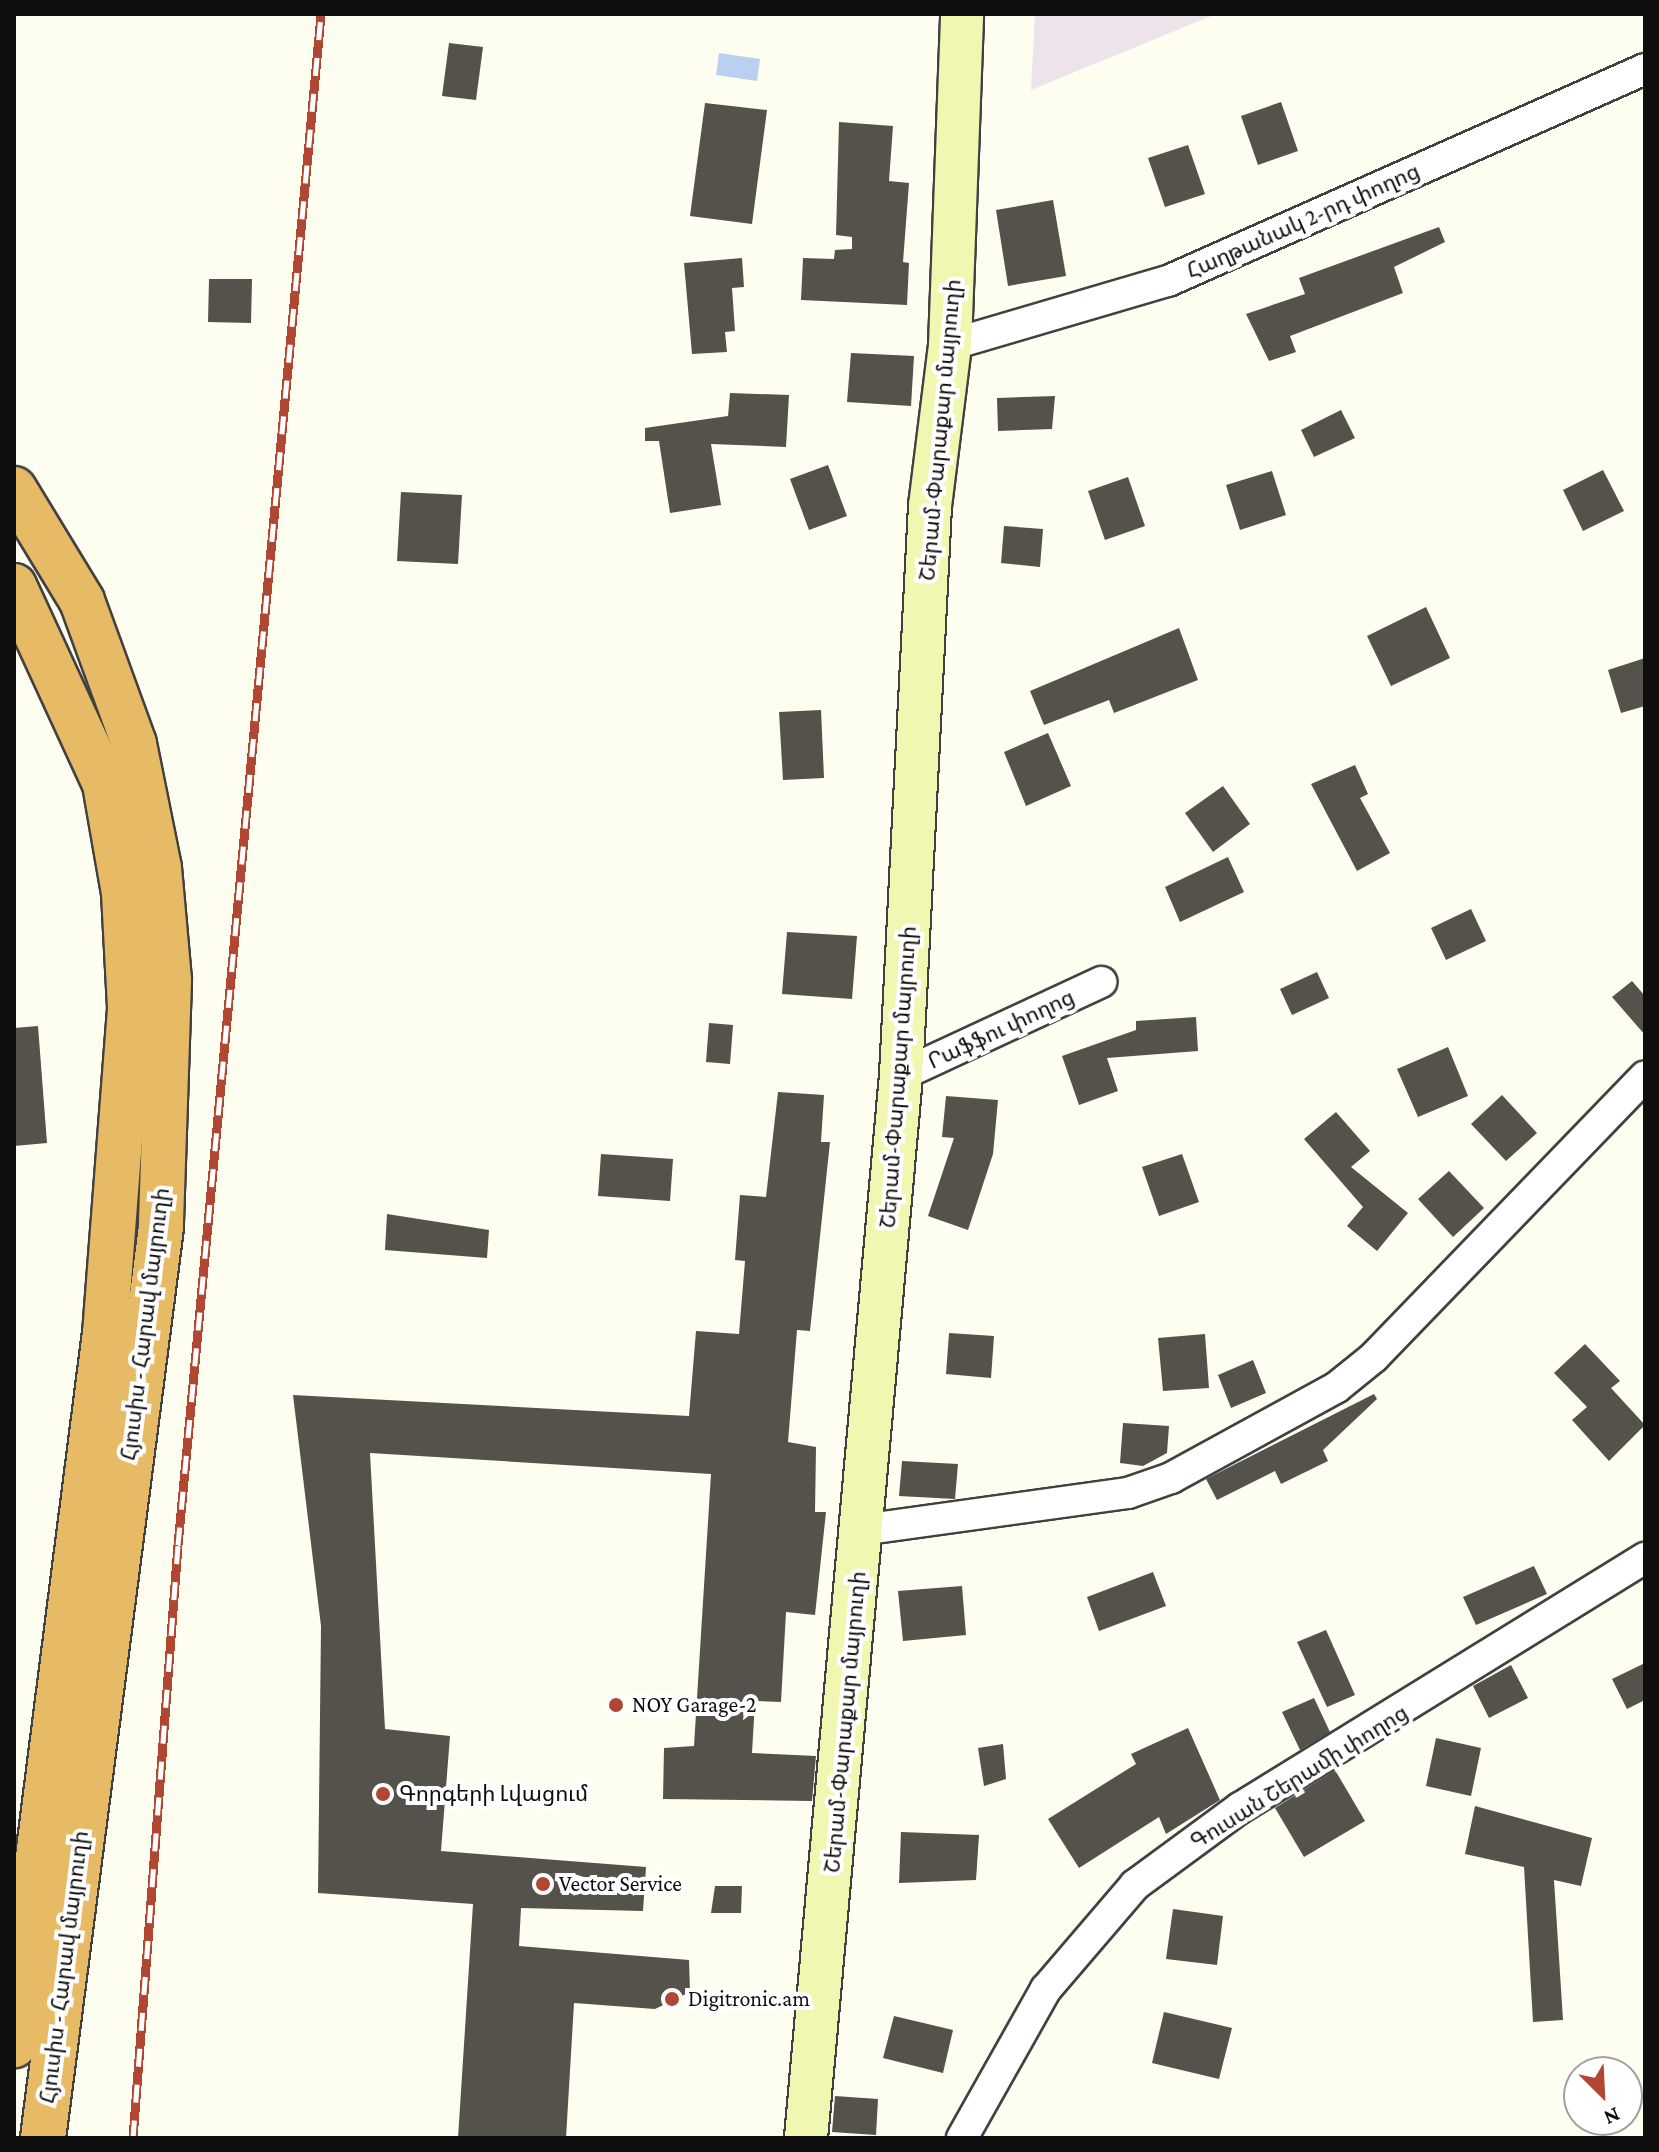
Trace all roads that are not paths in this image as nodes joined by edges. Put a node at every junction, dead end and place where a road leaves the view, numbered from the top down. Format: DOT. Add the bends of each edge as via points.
graph roads {
  1 [pos="962,14"];
  2 [pos="1645,69"];
  3 [pos="950,345"];
  4 [pos="14,489"];
  5 [pos="14,586"];
  6 [pos="1101,982"];
  7 [pos="901,1075"];
  8 [pos="1645,1076"];
  9 [pos="861,1530"];
  10 [pos="1645,1558"];
  11 [pos="14,2045"];
  12 [pos="43,2138"];
  13 [pos="806,2138"];
  14 [pos="962,2138"];
  1 -- 3 [label="street, Շերամ-Փարաքար մայրուղի"];
  2 -- 3 [label="street, Հաղթանակ 2-րդ փողոց" via="1168,281"];
  3 -- 7 [label="street, Շերամ-Փարաքար մայրուղի" via="930,506"];
  4 -- 12 [label="highway, Հյուսիս - Հարավ մայրուղի" via="82,601 134,744 159,868 169,981 161,1227"];
  5 -- 11 [label="highway, Հյուսիս - Հարավ մայրուղի" via="105,784 124,893 130,1009 105,1333"];
  6 -- 7 [label="street, Րաֆֆու փողոց"];
  7 -- 9 [label="street, Շերամ-Փարաքար մայրուղի"];
  8 -- 9 [label="street" via="1374,1357 1337,1387 1171,1478 1128,1493"];
  9 -- 13 [label="street, Շերամ-Փարաքար մայրուղի"];
  10 -- 14 [label="street, Գուսան Շերամի փողոց" via="1240,1808 1135,1885 1046,1989"];
}
